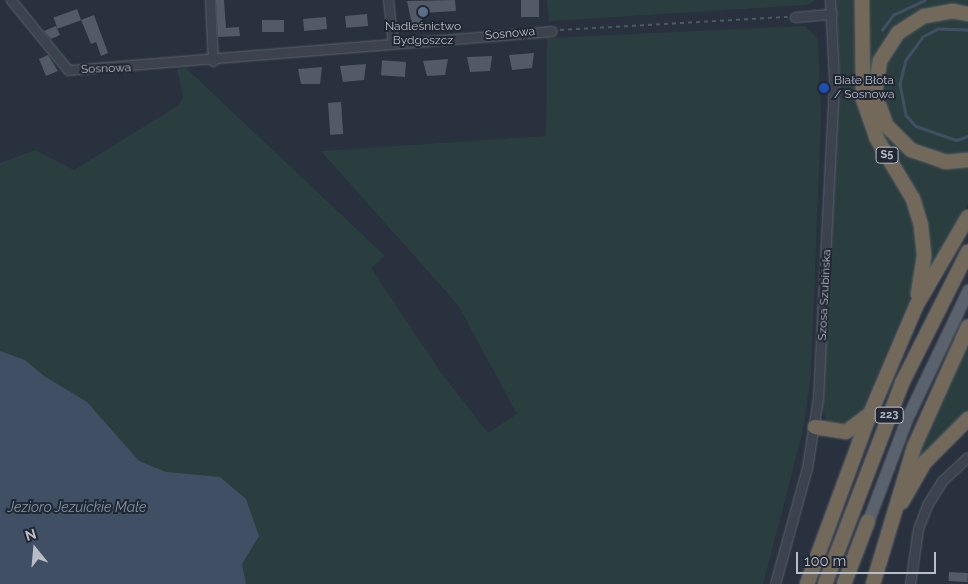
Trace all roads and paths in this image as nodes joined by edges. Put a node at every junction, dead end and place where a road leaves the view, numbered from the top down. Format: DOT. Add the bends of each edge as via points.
graph roads {
  1 [pos="11,0"];
  2 [pos="210,0"];
  3 [pos="388,0"];
  4 [pos="830,0"];
  5 [pos="862,0"];
  6 [pos="832,14"];
  7 [pos="968,14"];
  8 [pos="795,17"];
  9 [pos="551,31"];
  10 [pos="393,44"];
  11 [pos="213,61"];
  12 [pos="968,160"];
  13 [pos="968,217"];
  14 [pos="968,252"];
  15 [pos="968,290"];
  16 [pos="916,306"];
  17 [pos="968,327"];
  18 [pos="870,414"];
  19 [pos="968,419"];
  20 [pos="815,427"];
  21 [pos="968,457"];
  22 [pos="868,521"];
  23 [pos="886,537"];
  24 [pos="774,584"];
  25 [pos="807,584"];
  26 [pos="825,584"];
  27 [pos="844,584"];
  28 [pos="873,584"];
  29 [pos="910,584"];
  1 -- 11 [label="street, Sosnowa" via="68,70"];
  2 -- 11 [label="street"];
  3 -- 10 [label="street"];
  4 -- 6 [label="street, Szosa Szubińska"];
  5 -- 16 [label="highway, S5" via="863,99 877,139 913,199 922,231 923,265"];
  6 -- 8 [label="street"];
  6 -- 20 [label="street, Szosa Szubińska" via="834,89 823,335"];
  7 -- 12 [label="highway" via="953,11 924,16 898,33 880,60 875,94 886,125 911,150 945,162"];
  8 -- 9 [label="path, Sosnowa"];
  9 -- 10 [label="street, Sosnowa"];
  10 -- 11 [label="street, Sosnowa"];
  13 -- 16 [label="highway"];
  14 -- 26 [label="highway, 223" via="902,383"];
  15 -- 22 [label="main road, 223" via="910,410"];
  16 -- 18 [label="highway, S5"];
  17 -- 23 [label="highway" via="914,447"];
  18 -- 20 [label="highway" via="846,432"];
  18 -- 25 [label="highway, S5"];
  19 -- 23 [label="highway" via="925,462"];
  20 -- 24 [label="street, Szosa Szubińska"];
  21 -- 29 [label="street" via="942,481 927,505 918,529"];
  22 -- 27 [label="highway, 223"];
  23 -- 28 [label="highway"];
}
